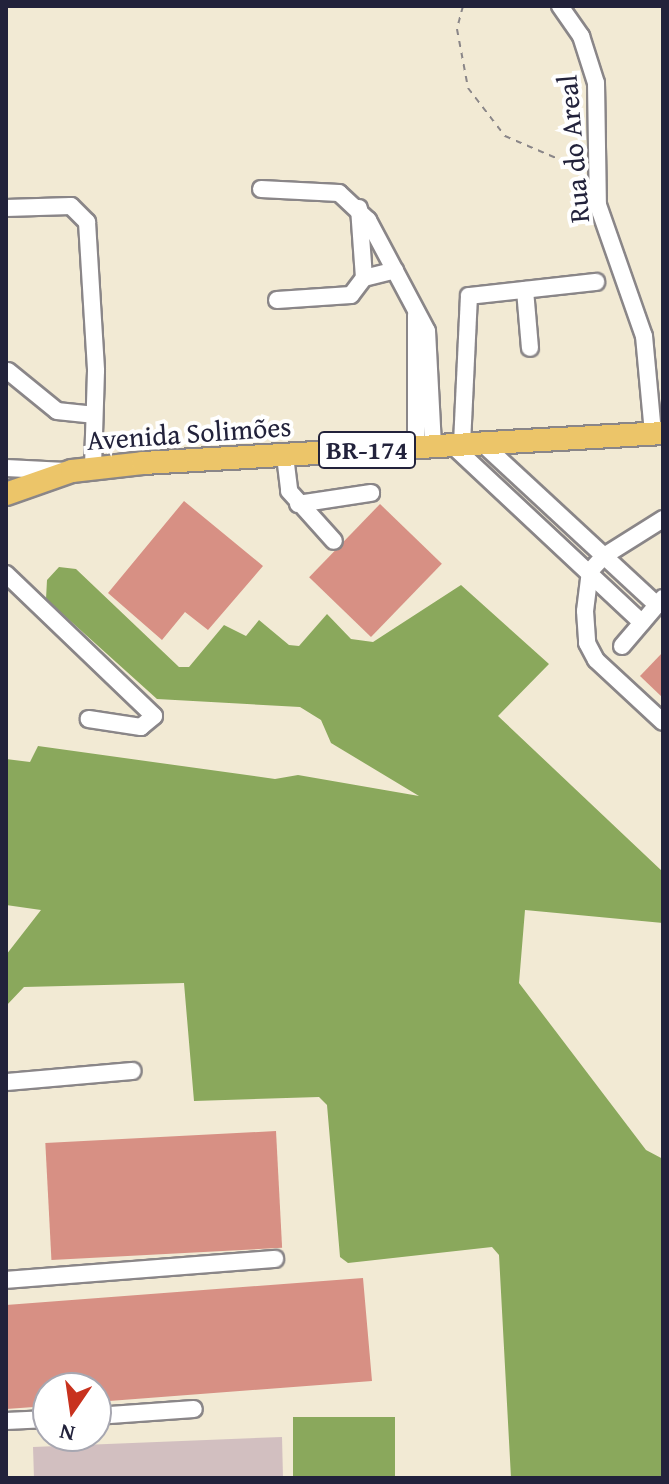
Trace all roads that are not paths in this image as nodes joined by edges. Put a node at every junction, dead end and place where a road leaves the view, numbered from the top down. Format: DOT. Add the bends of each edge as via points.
graph roads {
  1 [pos="560,6"];
  2 [pos="261,189"];
  3 [pos="359,207"];
  4 [pos="6,208"];
  5 [pos="381,241"];
  6 [pos="362,246"];
  7 [pos="395,270"];
  8 [pos="364,278"];
  9 [pos="596,282"];
  10 [pos="525,290"];
  11 [pos="277,300"];
  12 [pos="530,348"];
  13 [pos="8,371"];
  14 [pos="93,415"];
  15 [pos="658,433"];
  16 [pos="449,445"];
  17 [pos="285,456"];
  18 [pos="6,468"];
  19 [pos="82,470"];
  20 [pos="371,493"];
  21 [pos="6,494"];
  22 [pos="298,504"];
  23 [pos="663,519"];
  24 [pos="334,541"];
  25 [pos="604,556"];
  26 [pos="590,571"];
  27 [pos="6,574"];
  28 [pos="660,601"];
  29 [pos="642,623"];
  30 [pos="622,646"];
  31 [pos="89,719"];
  32 [pos="663,722"];
  33 [pos="133,1071"];
  34 [pos="6,1082"];
  35 [pos="275,1259"];
  36 [pos="6,1280"];
  37 [pos="194,1409"];
  38 [pos="112,1415"];
  39 [pos="32,1420"];
  40 [pos="6,1421"];
  1 -- 15 [label="street, Rua do Areal" via="581,36 596,83 601,220 644,336"];
  2 -- 3 [label="street" via="339,193"];
  3 -- 5 [label="street"];
  3 -- 6 [label="street"];
  4 -- 14 [label="street" via="71,206 87,222 96,371"];
  5 -- 6 [label="street" via="368,239"];
  5 -- 7 [label="street"];
  6 -- 8 [label="street"];
  7 -- 8 [label="street"];
  7 -- 16 [label="street" via="416,315"];
  8 -- 11 [label="street" via="351,295"];
  9 -- 10 [label="street"];
  10 -- 12 [label="street"];
  10 -- 16 [label="street" via="474,294 465,310"];
  13 -- 14 [label="street" via="57,411"];
  14 -- 19 [label="street"];
  15 -- 16 [label="main road, Avenida Solimões / BR-174"];
  16 -- 17 [label="main road, Avenida Solimões / BR-174"];
  16 -- 25 [label="street"];
  16 -- 26 [label="street"];
  17 -- 19 [label="main road, Avenida Solimões / BR-174"];
  17 -- 22 [label="street" via="289,491"];
  18 -- 19 [label="street, Avenida Solimões"];
  19 -- 21 [label="main road, BR-174"];
  20 -- 22 [label="street"];
  22 -- 24 [label="street"];
  23 -- 25 [label="street"];
  25 -- 26 [label="street"];
  25 -- 28 [label="street"];
  26 -- 29 [label="street"];
  26 -- 32 [label="street" via="587,643 605,671"];
  27 -- 31 [label="street" via="154,716 141,727"];
  28 -- 29 [label="street"];
  29 -- 30 [label="street"];
  33 -- 34 [label="street"];
  35 -- 36 [label="street"];
  37 -- 38 [label="street"];
  39 -- 40 [label="street"];
}
